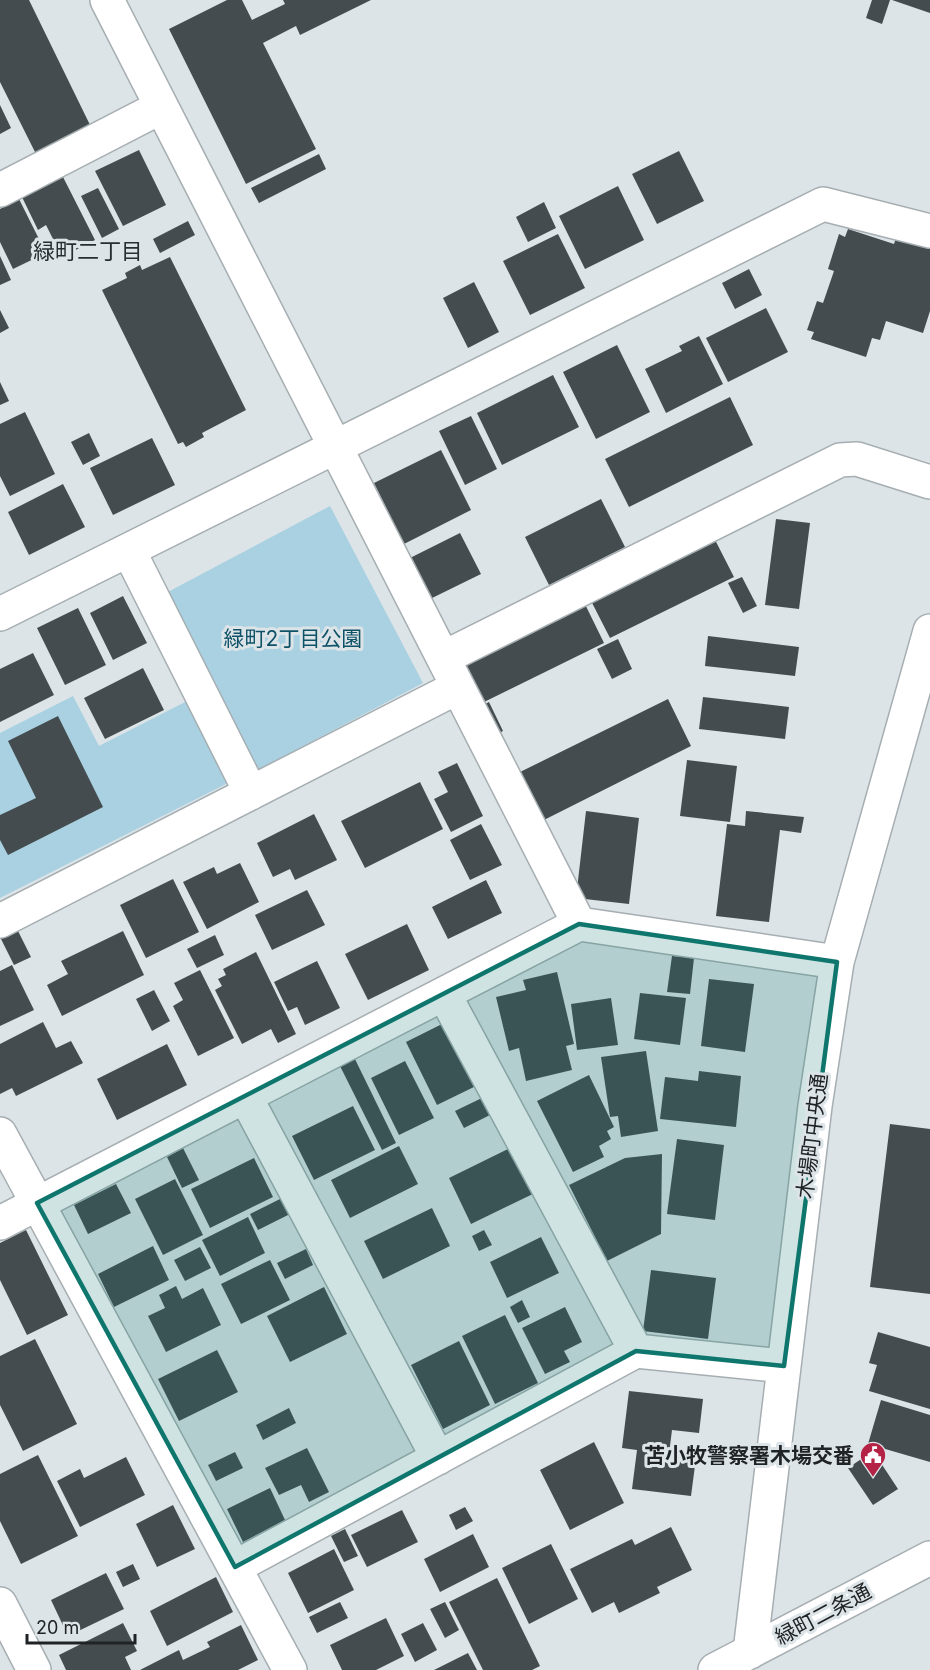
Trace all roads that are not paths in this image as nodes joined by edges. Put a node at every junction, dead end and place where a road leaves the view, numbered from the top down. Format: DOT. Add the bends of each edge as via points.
graph roads {
  1 [pos="107,0"];
  2 [pos="161,106"];
  3 [pos="0,190"];
  4 [pos="930,231"];
  5 [pos="335,447"];
  6 [pos="930,482"];
  7 [pos="129,551"];
  8 [pos="0,614"];
  9 [pos="930,631"];
  10 [pos="443,658"];
  11 [pos="458,687"];
  12 [pos="251,793"];
  13 [pos="0,921"];
  14 [pos="579,924"];
  15 [pos="837,962"];
  16 [pos="444,994"];
  17 [pos="246,1098"];
  18 [pos="0,1134"];
  19 [pos="37,1203"];
  20 [pos="0,1223"];
  21 [pos="636,1351"];
  22 [pos="784,1366"];
  23 [pos="438,1458"];
  24 [pos="930,1558"];
  25 [pos="235,1567"];
  26 [pos="0,1604"];
  27 [pos="750,1652"];
  28 [pos="34,1670"];
  29 [pos="290,1670"];
  30 [pos="715,1670"];
  1 -- 2 [label="street"];
  2 -- 3 [label="street"];
  2 -- 5 [label="street"];
  4 -- 5 [label="street" via="823,204"];
  5 -- 7 [label="street"];
  5 -- 10 [label="street"];
  6 -- 10 [label="street" via="857,459 840,459"];
  7 -- 8 [label="street"];
  7 -- 12 [label="street"];
  9 -- 15 [label="street, 木場町中央通"];
  10 -- 11 [label="street"];
  11 -- 12 [label="street"];
  11 -- 14 [label="street"];
  12 -- 13 [label="street"];
  14 -- 15 [label="street"];
  14 -- 16 [label="street"];
  15 -- 22 [label="street, 木場町中央通" via="815,1106"];
  16 -- 17 [label="street"];
  16 -- 21 [label="street"];
  17 -- 19 [label="street"];
  17 -- 23 [label="street"];
  18 -- 19 [label="street"];
  19 -- 20 [label="street"];
  19 -- 25 [label="street"];
  21 -- 22 [label="street"];
  21 -- 23 [label="street"];
  22 -- 27 [label="street, 木場町中央通"];
  23 -- 25 [label="street"];
  24 -- 27 [label="street, 緑町二条通"];
  25 -- 29 [label="street"];
  26 -- 28 [label="street"];
  27 -- 30 [label="street, 緑町二条通"];
}
